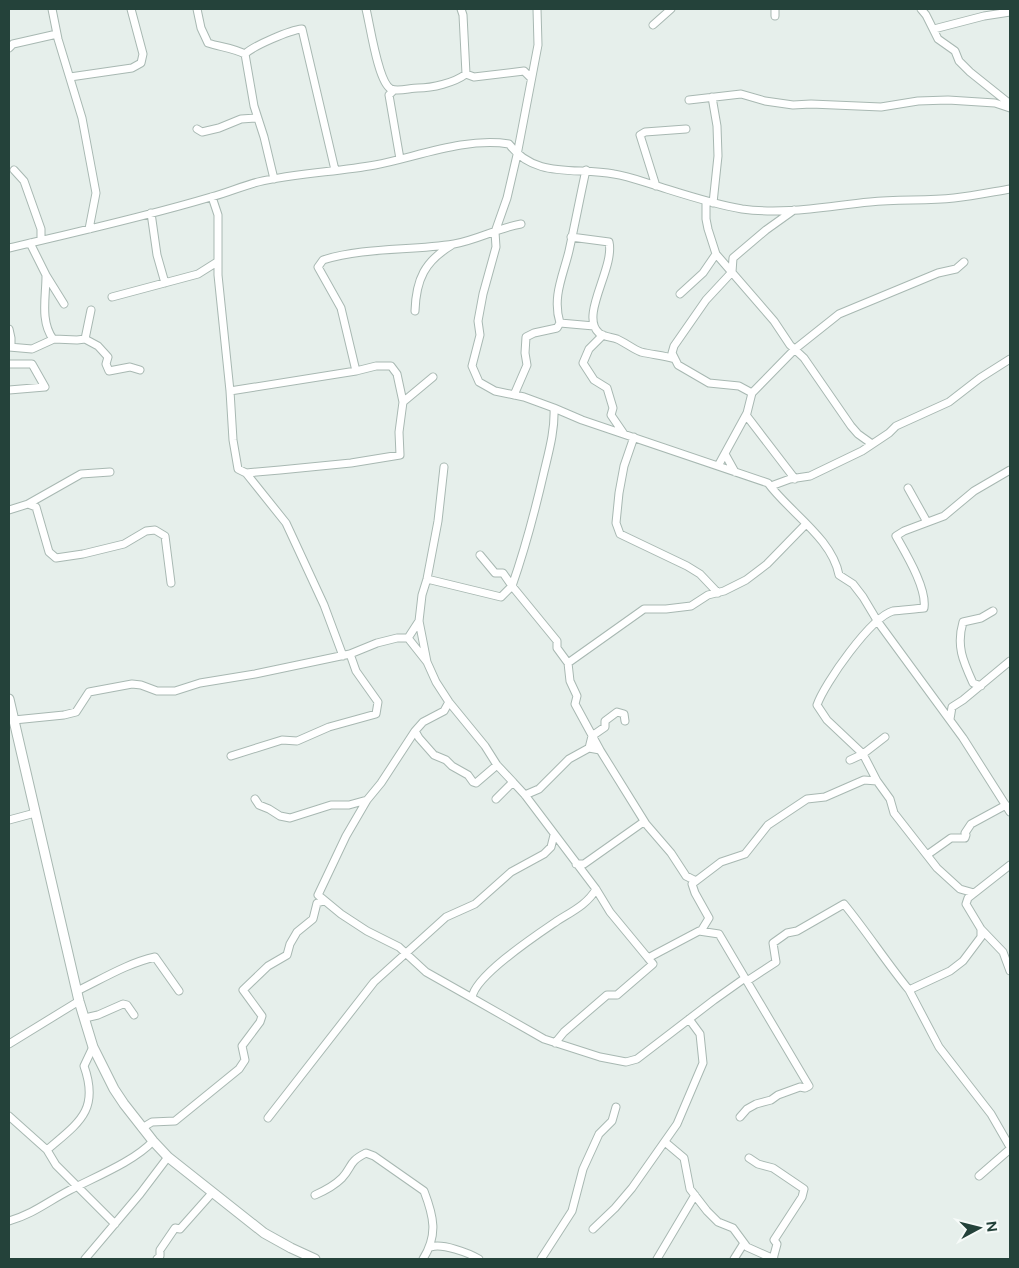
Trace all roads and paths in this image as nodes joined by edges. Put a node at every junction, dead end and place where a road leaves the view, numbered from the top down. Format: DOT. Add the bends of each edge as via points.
graph roads {
  1 [pos="52,9"];
  2 [pos="131,9"];
  3 [pos="197,9"];
  4 [pos="366,9"];
  5 [pos="461,9"];
  6 [pos="537,9"];
  7 [pos="671,9"];
  8 [pos="921,9"];
  9 [pos="1010,12"];
  10 [pos="653,25"];
  11 [pos="934,29"];
  12 [pos="57,34"];
  13 [pos="10,45"];
  14 [pos="245,54"];
  15 [pos="466,74"];
  16 [pos="70,77"];
  17 [pos="531,78"];
  18 [pos="389,91"];
  19 [pos="712,97"];
  20 [pos="689,100"];
  21 [pos="1010,104"];
  22 [pos="1010,108"];
  23 [pos="257,118"];
  24 [pos="197,129"];
  25 [pos="686,129"];
  26 [pos="517,155"];
  27 [pos="400,159"];
  28 [pos="14,170"];
  29 [pos="335,170"];
  30 [pos="586,170"];
  31 [pos="274,179"];
  32 [pos="656,186"];
  33 [pos="1010,189"];
  34 [pos="212,197"];
  35 [pos="710,202"];
  36 [pos="794,210"];
  37 [pos="151,213"];
  38 [pos="520,224"];
  39 [pos="89,229"];
  40 [pos="495,232"];
  41 [pos="572,237"];
  42 [pos="41,240"];
  43 [pos="30,243"];
  44 [pos="454,244"];
  45 [pos="9,248"];
  46 [pos="716,254"];
  47 [pos="217,262"];
  48 [pos="964,262"];
  49 [pos="732,272"];
  50 [pos="46,275"];
  51 [pos="165,283"];
  52 [pos="680,294"];
  53 [pos="112,297"];
  54 [pos="64,304"];
  55 [pos="91,310"];
  56 [pos="416,311"];
  57 [pos="560,323"];
  58 [pos="594,326"];
  59 [pos="9,329"];
  60 [pos="603,335"];
  61 [pos="53,339"];
  62 [pos="86,339"];
  63 [pos="10,347"];
  64 [pos="795,349"];
  65 [pos="675,359"];
  66 [pos="1010,359"];
  67 [pos="9,364"];
  68 [pos="140,370"];
  69 [pos="356,371"];
  70 [pos="433,377"];
  71 [pos="9,390"];
  72 [pos="230,391"];
  73 [pos="752,393"];
  74 [pos="514,395"];
  75 [pos="404,402"];
  76 [pos="554,408"];
  77 [pos="746,415"];
  78 [pos="624,434"];
  79 [pos="634,437"];
  80 [pos="872,444"];
  81 [pos="725,454"];
  82 [pos="718,466"];
  83 [pos="444,467"];
  84 [pos="1010,470"];
  85 [pos="110,472"];
  86 [pos="735,472"];
  87 [pos="246,473"];
  88 [pos="795,479"];
  89 [pos="771,486"];
  90 [pos="908,488"];
  91 [pos="28,504"];
  92 [pos="9,510"];
  93 [pos="927,522"];
  94 [pos="806,524"];
  95 [pos="480,555"];
  96 [pos="427,579"];
  97 [pos="171,583"];
  98 [pos="512,586"];
  99 [pos="718,593"];
  100 [pos="993,611"];
  101 [pos="418,621"];
  102 [pos="878,622"];
  103 [pos="408,638"];
  104 [pos="346,655"];
  105 [pos="1010,661"];
  106 [pos="426,662"];
  107 [pos="568,663"];
  108 [pos="981,686"];
  109 [pos="9,699"];
  110 [pos="450,702"];
  111 [pos="950,719"];
  112 [pos="14,720"];
  113 [pos="625,721"];
  114 [pos="415,731"];
  115 [pos="592,736"];
  116 [pos="885,737"];
  117 [pos="589,748"];
  118 [pos="600,750"];
  119 [pos="863,754"];
  120 [pos="231,756"];
  121 [pos="850,760"];
  122 [pos="497,765"];
  123 [pos="513,782"];
  124 [pos="877,782"];
  125 [pos="525,795"];
  126 [pos="255,799"];
  127 [pos="496,799"];
  128 [pos="367,800"];
  129 [pos="1006,805"];
  130 [pos="1010,812"];
  131 [pos="35,813"];
  132 [pos="9,820"];
  133 [pos="646,824"];
  134 [pos="554,835"];
  135 [pos="927,855"];
  136 [pos="576,864"];
  137 [pos="1010,865"];
  138 [pos="696,881"];
  139 [pos="596,889"];
  140 [pos="974,893"];
  141 [pos="324,900"];
  142 [pos="981,928"];
  143 [pos="701,931"];
  144 [pos="406,954"];
  145 [pos="648,958"];
  146 [pos="1010,971"];
  147 [pos="746,979"];
  148 [pos="909,990"];
  149 [pos="77,991"];
  150 [pos="179,991"];
  151 [pos="472,998"];
  152 [pos="79,1001"];
  153 [pos="134,1015"];
  154 [pos="85,1018"];
  155 [pos="689,1019"];
  156 [pos="555,1043"];
  157 [pos="9,1044"];
  158 [pos="93,1047"];
  159 [pos="616,1107"];
  160 [pos="9,1116"];
  161 [pos="740,1117"];
  162 [pos="268,1118"];
  163 [pos="142,1128"];
  164 [pos="153,1141"];
  165 [pos="665,1142"];
  166 [pos="1010,1148"];
  167 [pos="47,1150"];
  168 [pos="168,1157"];
  169 [pos="749,1158"];
  170 [pos="979,1176"];
  171 [pos="76,1187"];
  172 [pos="212,1193"];
  173 [pos="695,1195"];
  174 [pos="315,1196"];
  175 [pos="9,1221"];
  176 [pos="115,1224"];
  177 [pos="593,1229"];
  178 [pos="744,1243"];
  179 [pos="431,1247"];
  180 [pos="85,1259"];
  181 [pos="157,1259"];
  182 [pos="313,1259"];
  183 [pos="422,1259"];
  184 [pos="479,1259"];
  185 [pos="540,1259"];
  186 [pos="657,1259"];
  187 [pos="734,1259"];
  188 [pos="773,1259"];
  1 -- 12 [label="street"];
  2 -- 16 [label="street" via="143,54 141,63 132,68"];
  3 -- 14 [label="street" via="208,42"];
  4 -- 18 [label="street" via="378,68"];
  5 -- 15 [label="street"];
  6 -- 17 [label="street" via="538,45"];
  7 -- 10 [label="street"];
  8 -- 11 [label="street"];
  9 -- 11 [label="street"];
  11 -- 21 [label="street" via="938,38 955,51 959,61 970,72"];
  12 -- 13 [label="street"];
  12 -- 16 [label="street"];
  14 -- 23 [label="street"];
  14 -- 29 [label="street" via="250,48 302,29"];
  15 -- 17 [label="street" via="474,77 524,71"];
  15 -- 18 [label="street" via="426,88"];
  16 -- 39 [label="street" via="82,118 96,193"];
  17 -- 26 [label="street"];
  18 -- 27 [label="street"];
  19 -- 20 [label="street"];
  19 -- 22 [label="street" via="742,94 793,105 881,107 948,100 995,103"];
  19 -- 35 [label="street" via="718,156"];
  23 -- 24 [label="street" via="241,118 202,132"];
  23 -- 31 [label="street"];
  25 -- 32 [label="street" via="640,135"];
  26 -- 27 [label="street" via="509,144 488,142"];
  26 -- 30 [label="street" via="546,169"];
  26 -- 40 [label="street"];
  27 -- 29 [label="street"];
  28 -- 42 [label="street" via="24,182 41,229"];
  29 -- 31 [label="street"];
  30 -- 32 [label="street" via="620,175"];
  30 -- 41 [label="street"];
  31 -- 34 [label="street"];
  32 -- 35 [label="street"];
  33 -- 36 [label="street" via="953,198"];
  34 -- 37 [label="street"];
  34 -- 47 [label="street" via="218,215"];
  35 -- 36 [label="street" via="758,211"];
  35 -- 46 [label="street" via="706,218"];
  36 -- 49 [label="street" via="733,258"];
  37 -- 39 [label="street"];
  37 -- 51 [label="street"];
  38 -- 40 [label="street"];
  39 -- 42 [label="street"];
  40 -- 44 [label="street"];
  40 -- 74 [label="street" via="496,246 483,294 478,321 480,335 472,366 480,382"];
  41 -- 57 [label="street" via="557,291"];
  41 -- 58 [label="street" via="609,242 611,249 593,309"];
  42 -- 43 [label="street"];
  43 -- 45 [label="street"];
  43 -- 50 [label="street"];
  44 -- 56 [label="street" via="429,263 419,283"];
  44 -- 69 [label="street" via="400,248 322,260 318,267 341,308"];
  46 -- 49 [label="street"];
  46 -- 52 [label="street"];
  47 -- 51 [label="street" via="198,274"];
  47 -- 72 [label="street"];
  48 -- 64 [label="street" via="956,269 920,280 839,314"];
  49 -- 64 [label="street"];
  49 -- 65 [label="street" via="706,300 674,346 672,353"];
  50 -- 54 [label="street"];
  50 -- 61 [label="street" via="43,299 46,330"];
  51 -- 53 [label="street"];
  55 -- 62 [label="street"];
  57 -- 58 [label="street"];
  57 -- 74 [label="street" via="557,328 526,337 527,365"];
  58 -- 60 [label="street"];
  59 -- 63 [label="street"];
  60 -- 65 [label="street" via="639,351"];
  60 -- 78 [label="street" via="589,349 583,363 594,380 607,388 613,408 611,414"];
  61 -- 62 [label="street"];
  61 -- 63 [label="street" via="32,349"];
  62 -- 68 [label="street" via="108,357 109,371 130,367"];
  64 -- 73 [label="street"];
  64 -- 80 [label="street" via="851,426"];
  65 -- 73 [label="street" via="678,365 708,383 738,386"];
  66 -- 80 [label="street" via="949,402 896,426"];
  67 -- 71 [label="street" via="32,364 45,386"];
  69 -- 72 [label="street"];
  69 -- 75 [label="street" via="391,366 397,374"];
  70 -- 75 [label="street"];
  72 -- 87 [label="street" via="238,469"];
  73 -- 77 [label="street"];
  74 -- 76 [label="street"];
  75 -- 87 [label="street" via="398,432 400,455"];
  76 -- 78 [label="street"];
  76 -- 98 [label="street" via="552,441"];
  77 -- 81 [label="street"];
  77 -- 88 [label="street"];
  78 -- 79 [label="street"];
  79 -- 82 [label="street"];
  79 -- 99 [label="street" via="619,492 616,524 620,534 687,566 700,574"];
  80 -- 88 [label="street" via="810,476"];
  81 -- 82 [label="street"];
  81 -- 86 [label="street"];
  82 -- 86 [label="street"];
  83 -- 96 [label="street"];
  84 -- 93 [label="street" via="974,491 944,516"];
  85 -- 91 [label="street" via="81,474"];
  86 -- 89 [label="street" via="768,482"];
  87 -- 104 [label="street" via="286,522"];
  88 -- 89 [label="street"];
  89 -- 94 [label="street"];
  90 -- 93 [label="street"];
  91 -- 92 [label="street"];
  91 -- 97 [label="street" via="36,507 49,552 56,558 124,544 146,531 155,530 165,536"];
  93 -- 102 [label="street" via="896,536 924,593 924,608 893,612"];
  94 -- 99 [label="street" via="767,564 746,580"];
  94 -- 102 [label="street" via="836,562 839,575 864,597"];
  95 -- 98 [label="street" via="495,573 503,573"];
  96 -- 98 [label="street" via="501,597"];
  96 -- 101 [label="street"];
  98 -- 107 [label="street" via="557,641 557,648"];
  99 -- 107 [label="street" via="708,595 691,606 644,609"];
  100 -- 108 [label="street" via="963,622 960,630 962,661 973,683"];
  101 -- 103 [label="street"];
  101 -- 106 [label="street"];
  102 -- 111 [label="street"];
  102 -- 119 [label="street" via="838,668 817,705 827,720"];
  103 -- 104 [label="street" via="378,643"];
  103 -- 106 [label="street"];
  104 -- 112 [label="street" via="200,682 175,691 157,691 132,684 104,689 89,692 76,712"];
  104 -- 120 [label="street" via="378,702 376,714 329,727 297,741 282,740"];
  105 -- 108 [label="street"];
  106 -- 110 [label="street"];
  107 -- 115 [label="street" via="570,681 577,696 575,704"];
  108 -- 111 [label="street" via="952,707"];
  109 -- 112 [label="street"];
  110 -- 114 [label="street" via="444,711 423,722"];
  110 -- 122 [label="street"];
  111 -- 129 [label="street"];
  112 -- 131 [label="street"];
  113 -- 115 [label="street" via="624,714 617,712 605,721 605,727"];
  114 -- 122 [label="street" via="434,755 468,775 472,782 476,783"];
  114 -- 128 [label="street"];
  115 -- 117 [label="street"];
  115 -- 118 [label="street"];
  116 -- 119 [label="street"];
  117 -- 118 [label="street"];
  117 -- 125 [label="street" via="569,759 539,789"];
  118 -- 133 [label="street"];
  119 -- 121 [label="street"];
  119 -- 124 [label="street"];
  122 -- 123 [label="street"];
  123 -- 125 [label="street"];
  123 -- 127 [label="street"];
  124 -- 135 [label="street" via="890,799 894,813"];
  124 -- 138 [label="street" via="864,780 825,797 807,799 768,825 745,854 721,862"];
  125 -- 134 [label="street"];
  126 -- 128 [label="street" via="259,805 290,818 332,805"];
  128 -- 141 [label="street" via="318,895"];
  129 -- 130 [label="street"];
  129 -- 135 [label="street" via="971,824 965,838 951,838"];
  131 -- 132 [label="street"];
  131 -- 149 [label="street"];
  133 -- 136 [label="street" via="642,823 584,864"];
  133 -- 138 [label="street" via="686,876"];
  134 -- 136 [label="street"];
  134 -- 144 [label="street" via="551,847 544,854 511,872 475,904 446,917"];
  135 -- 140 [label="street" via="960,889"];
  136 -- 139 [label="street"];
  137 -- 140 [label="street"];
  138 -- 143 [label="street" via="692,884 694,893 709,918"];
  139 -- 145 [label="street" via="610,912"];
  139 -- 151 [label="street" via="592,898 487,973 473,991"];
  140 -- 142 [label="street" via="966,904"];
  141 -- 144 [label="street" via="368,931 399,946"];
  141 -- 163 [label="street" via="317,903 313,919 297,932 287,955 268,966 243,990 262,1016 242,1046 245,1060 239,1069 175,1120 152,1122"];
  142 -- 146 [label="street" via="1003,952"];
  142 -- 148 [label="street" via="981,937 963,961 950,971"];
  143 -- 145 [label="street"];
  143 -- 147 [label="street" via="719,934"];
  144 -- 151 [label="street" via="426,972"];
  144 -- 162 [label="street" via="374,982"];
  145 -- 156 [label="street" via="653,964 616,995 607,995"];
  147 -- 148 [label="street" via="776,962 773,942 844,904"];
  147 -- 155 [label="street"];
  147 -- 161 [label="street" via="809,1086 756,1104"];
  148 -- 166 [label="street" via="938,1047 991,1114"];
  149 -- 150 [label="street" via="155,957"];
  149 -- 152 [label="street"];
  151 -- 156 [label="street"];
  152 -- 154 [label="street"];
  152 -- 157 [label="street"];
  153 -- 154 [label="street" via="123,1004"];
  154 -- 158 [label="street"];
  155 -- 156 [label="street" via="637,1059 626,1062 600,1058"];
  155 -- 165 [label="street" via="700,1034 703,1063 677,1124"];
  158 -- 163 [label="street" via="114,1089"];
  158 -- 167 [label="street" via="84,1066 90,1090 88,1107 81,1120"];
  159 -- 185 [label="street" via="612,1121 599,1134 583,1169 572,1211"];
  160 -- 167 [label="street"];
  163 -- 164 [label="street"];
  164 -- 168 [label="street"];
  164 -- 171 [label="street" via="122,1163"];
  165 -- 173 [label="street" via="684,1158 690,1189"];
  165 -- 177 [label="street" via="632,1188"];
  166 -- 170 [label="street"];
  167 -- 171 [label="street"];
  168 -- 172 [label="street"];
  168 -- 176 [label="street"];
  169 -- 188 [label="street" via="773,1168 804,1189 774,1240 777,1244"];
  171 -- 175 [label="street" via="30,1214"];
  171 -- 176 [label="street"];
  172 -- 181 [label="street" via="180,1229 174,1228"];
  172 -- 182 [label="street" via="264,1233"];
  173 -- 178 [label="street" via="718,1222 733,1228"];
  173 -- 186 [label="street"];
  174 -- 179 [label="street" via="342,1178 354,1159 366,1153 374,1156 424,1191 434,1226"];
  176 -- 180 [label="street"];
  178 -- 187 [label="street"];
  178 -- 188 [label="street"];
  179 -- 183 [label="street"];
  179 -- 184 [label="street" via="437,1244"];
}
